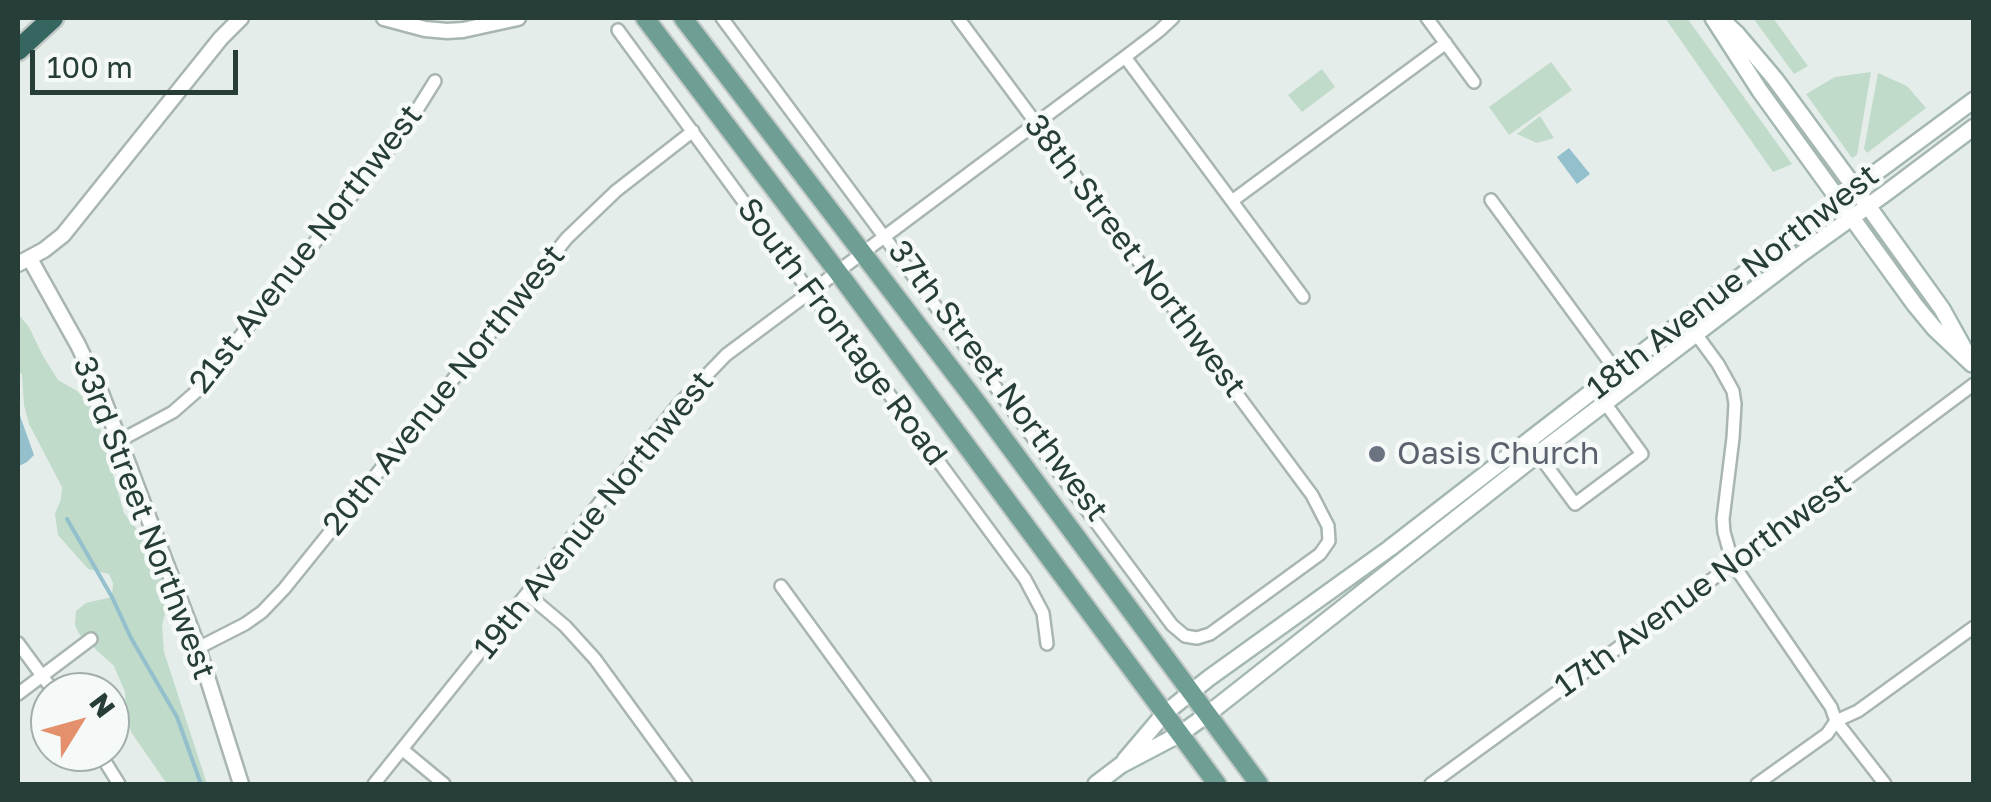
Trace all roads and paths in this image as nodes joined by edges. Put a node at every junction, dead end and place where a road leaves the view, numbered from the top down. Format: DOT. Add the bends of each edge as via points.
graph roads {
  1 [pos="53,18"];
  2 [pos="240,18"];
  3 [pos="384,18"];
  4 [pos="512,18"];
  5 [pos="645,18"];
  6 [pos="682,18"];
  7 [pos="722,18"];
  8 [pos="958,18"];
  9 [pos="1172,18"];
  10 [pos="1427,18"];
  11 [pos="1717,18"];
  12 [pos="618,30"];
  13 [pos="1446,44"];
  14 [pos="18,50"];
  15 [pos="1125,57"];
  16 [pos="435,81"];
  17 [pos="1474,82"];
  18 [pos="1974,100"];
  19 [pos="1036,122"];
  20 [pos="1974,127"];
  21 [pos="692,132"];
  22 [pos="1855,188"];
  23 [pos="1491,200"];
  24 [pos="1840,200"];
  25 [pos="1232,201"];
  26 [pos="1868,206"];
  27 [pos="1852,218"];
  28 [pos="883,236"];
  29 [pos="863,252"];
  30 [pos="24,261"];
  31 [pos="837,271"];
  32 [pos="809,292"];
  33 [pos="1303,298"];
  34 [pos="1685,319"];
  35 [pos="1696,334"];
  36 [pos="1973,366"];
  37 [pos="1617,372"];
  38 [pos="1974,384"];
  39 [pos="1604,404"];
  40 [pos="120,440"];
  41 [pos="1538,454"];
  42 [pos="1734,564"];
  43 [pos="782,586"];
  44 [pos="527,594"];
  45 [pos="1974,627"];
  46 [pos="91,639"];
  47 [pos="18,643"];
  48 [pos="1047,644"];
  49 [pos="198,648"];
  50 [pos="39,672"];
  51 [pos="47,672"];
  52 [pos="1192,692"];
  53 [pos="1164,714"];
  54 [pos="1208,714"];
  55 [pos="1836,721"];
  56 [pos="1180,734"];
  57 [pos="403,750"];
  58 [pos="1120,765"];
  59 [pos="240,784"];
  60 [pos="374,784"];
  61 [pos="444,784"];
  62 [pos="686,784"];
  63 [pos="926,784"];
  64 [pos="1096,784"];
  65 [pos="1217,784"];
  66 [pos="1259,784"];
  67 [pos="1431,784"];
  68 [pos="1757,784"];
  69 [pos="1885,784"];
  1 -- 14 [label="highway"];
  2 -- 30 [label="street" via="63,234"];
  3 -- 4 [label="street" via="457,31"];
  5 -- 31 [label="main road, 37th Street Northwest"];
  6 -- 29 [label="main road, 37th Street Northwest"];
  7 -- 28 [label="street"];
  8 -- 19 [label="street, 38th Street Northwest"];
  9 -- 15 [label="street, 19th Avenue Northwest"];
  10 -- 13 [label="street"];
  11 -- 22 [label="main road" via="1775,79"];
  11 -- 24 [label="main road"];
  12 -- 21 [label="street, South Frontage Road"];
  13 -- 17 [label="street"];
  13 -- 25 [label="street"];
  15 -- 19 [label="street, 19th Avenue Northwest"];
  15 -- 25 [label="street"];
  16 -- 40 [label="street, 21st Avenue Northwest" via="407,126 197,391 174,412"];
  18 -- 22 [label="main road, 18th Avenue Northwest"];
  19 -- 28 [label="street, 19th Avenue Northwest"];
  19 -- 28 [label="street, 38th Street Northwest" via="1312,495 1328,526 1326,548 1210,634 1185,636"];
  20 -- 26 [label="main road, 18th Avenue Northwest"];
  21 -- 32 [label="street, South Frontage Road"];
  21 -- 49 [label="street, 20th Avenue Northwest" via="567,238 284,590 245,624"];
  22 -- 24 [label="main road, 18th Avenue Northwest"];
  22 -- 26 [label="main road"];
  23 -- 37 [label="street"];
  24 -- 27 [label="main road"];
  24 -- 34 [label="main road, 18th Avenue Northwest"];
  25 -- 33 [label="street"];
  26 -- 27 [label="main road, 18th Avenue Northwest"];
  26 -- 36 [label="main road" via="1942,309"];
  27 -- 35 [label="main road, 18th Avenue Northwest"];
  27 -- 36 [label="main road" via="1925,318"];
  28 -- 29 [label="street, 19th Avenue Northwest"];
  29 -- 31 [label="street, 19th Avenue Northwest"];
  29 -- 52 [label="main road, 37th Street Northwest"];
  30 -- 40 [label="street, 33rd Street Northwest" via="78,345"];
  31 -- 32 [label="street, 19th Avenue Northwest"];
  31 -- 53 [label="main road, 37th Street Northwest"];
  32 -- 44 [label="street, 19th Avenue Northwest" via="704,377"];
  32 -- 48 [label="street, South Frontage Road" via="1025,579 1043,613"];
  34 -- 35 [label="street"];
  34 -- 37 [label="main road, 18th Avenue Northwest"];
  35 -- 39 [label="main road, 18th Avenue Northwest"];
  35 -- 42 [label="street" via="1733,391 1723,519"];
  37 -- 52 [label="main road, 18th Avenue Northwest"];
  38 -- 42 [label="street, 17th Avenue Northwest"];
  39 -- 41 [label="main road, 18th Avenue Northwest"];
  39 -- 41 [label="street" via="1642,454 1575,504"];
  40 -- 49 [label="street, 33rd Street Northwest"];
  41 -- 54 [label="main road, 18th Avenue Northwest"];
  42 -- 55 [label="street"];
  42 -- 67 [label="street, 17th Avenue Northwest"];
  43 -- 63 [label="street"];
  44 -- 57 [label="street, 19th Avenue Northwest"];
  44 -- 62 [label="street" via="580,641"];
  45 -- 55 [label="street"];
  46 -- 51 [label="street"];
  47 -- 50 [label="street"];
  49 -- 59 [label="street, 33rd Street Northwest"];
  52 -- 53 [label="main road, 18th Avenue Northwest"];
  52 -- 54 [label="main road, 37th Street Northwest"];
  53 -- 56 [label="main road, 37th Street Northwest"];
  53 -- 58 [label="main road, 18th Avenue Northwest"];
  54 -- 56 [label="main road, 18th Avenue Northwest"];
  54 -- 66 [label="main road, 37th Street Northwest"];
  55 -- 68 [label="street"];
  55 -- 69 [label="street"];
  56 -- 58 [label="main road, 18th Avenue Northwest"];
  56 -- 65 [label="main road, 37th Street Northwest"];
  57 -- 60 [label="street, 19th Avenue Northwest"];
  57 -- 61 [label="street"];
  58 -- 64 [label="main road, 18th Avenue Northwest"];
}
